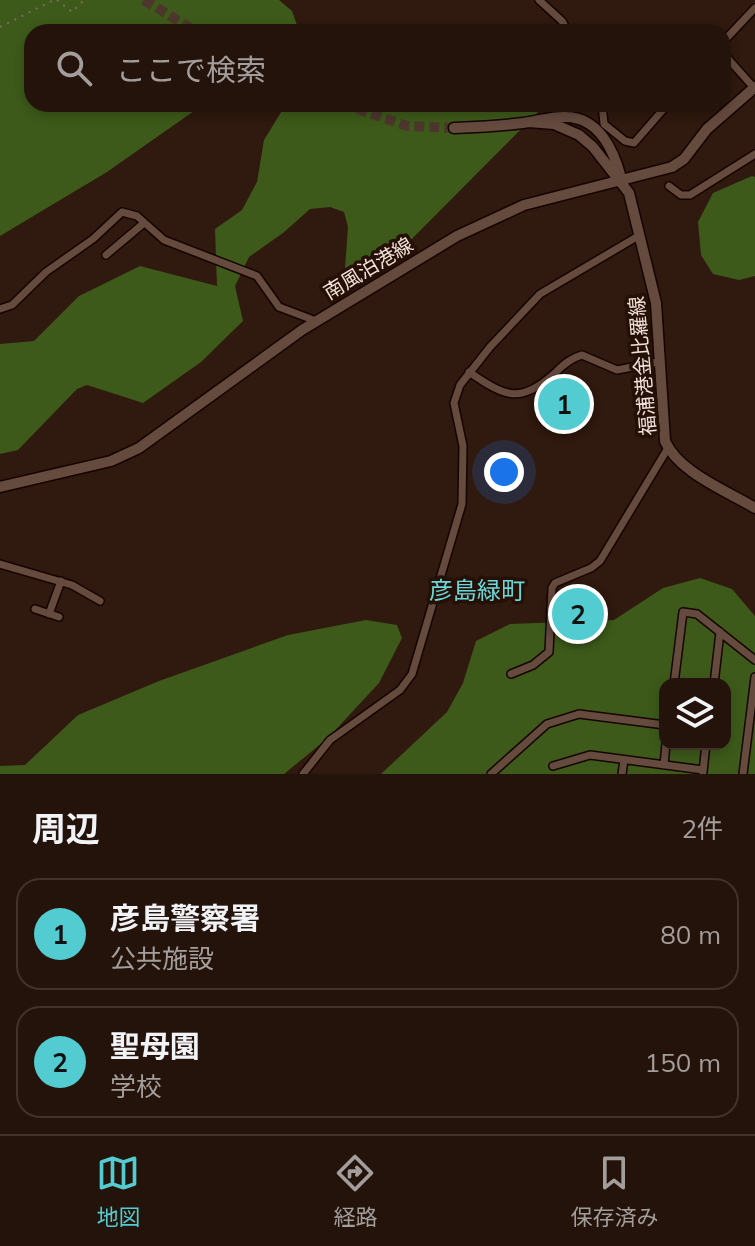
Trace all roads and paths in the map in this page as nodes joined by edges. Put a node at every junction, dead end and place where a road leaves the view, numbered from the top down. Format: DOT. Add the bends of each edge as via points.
graph roads {
  1 [pos="56,0"];
  2 [pos="84,0"];
  3 [pos="539,0"];
  4 [pos="755,8"];
  5 [pos="564,24"];
  6 [pos="0,27"];
  7 [pos="731,34"];
  8 [pos="731,62"];
  9 [pos="755,88"];
  10 [pos="731,108"];
  11 [pos="603,112"];
  12 [pos="661,112"];
  13 [pos="727,112"];
  14 [pos="454,128"];
  15 [pos="755,154"];
  16 [pos="621,180"];
  17 [pos="669,186"];
  18 [pos="144,223"];
  19 [pos="640,235"];
  20 [pos="106,255"];
  21 [pos="0,309"];
  22 [pos="316,321"];
  23 [pos="658,362"];
  24 [pos="469,372"];
  25 [pos="668,448"];
  26 [pos="0,487"];
  27 [pos="755,508"];
  28 [pos="0,564"];
  29 [pos="61,581"];
  30 [pos="100,601"];
  31 [pos="35,609"];
  32 [pos="49,614"];
  33 [pos="59,617"];
  34 [pos="720,632"];
  35 [pos="755,660"];
  36 [pos="511,674"];
  37 [pos="755,677"];
  38 [pos="675,678"];
  39 [pos="715,678"];
  40 [pos="659,724"];
  41 [pos="665,750"];
  42 [pos="705,750"];
  43 [pos="624,760"];
  44 [pos="664,765"];
  45 [pos="553,766"];
  46 [pos="703,772"];
  47 [pos="303,774"];
  48 [pos="491,774"];
  49 [pos="622,774"];
  50 [pos="743,774"];
  1 -- 2 [label="path" via="72,12"];
  1 -- 6 [label="path"];
  3 -- 5 [label="street"];
  4 -- 7 [label="street"];
  8 -- 9 [label="street"];
  9 -- 10 [label="main road, 南風泊港線"];
  11 -- 12 [label="street" via="604,124 634,143"];
  13 -- 16 [label="main road, 南風泊港線" via="679,163"];
  14 -- 16 [label="main road, 福浦港金比羅線" via="571,117 599,132"];
  15 -- 17 [label="street" via="690,195"];
  16 -- 19 [label="main road, 福浦港金比羅線"];
  16 -- 22 [label="main road, 南風泊港線" via="515,208 436,247"];
  18 -- 20 [label="street"];
  18 -- 21 [label="street" via="122,212 12,305"];
  18 -- 22 [label="street" via="164,240 257,276 279,307"];
  19 -- 23 [label="main road, 福浦港金比羅線" via="656,303"];
  19 -- 24 [label="street" via="540,294"];
  22 -- 26 [label="main road, 南風泊港線" via="139,448 111,461"];
  23 -- 24 [label="street" via="617,370 582,355 533,390 515,395"];
  23 -- 25 [label="main road, 福浦港金比羅線"];
  24 -- 47 [label="street" via="454,403 463,446 462,504 412,674 400,690 330,740"];
  25 -- 27 [label="main road, 福浦港金比羅線" via="689,469"];
  25 -- 36 [label="street" via="600,561 552,588 549,652"];
  28 -- 29 [label="street"];
  29 -- 30 [label="street"];
  29 -- 32 [label="street"];
  31 -- 32 [label="street"];
  32 -- 33 [label="street"];
  34 -- 35 [label="street"];
  34 -- 38 [label="street" via="697,614 683,612"];
  34 -- 39 [label="street"];
  37 -- 50 [label="street"];
  40 -- 48 [label="street" via="579,714 547,724"];
  41 -- 44 [label="street"];
  42 -- 46 [label="street"];
  43 -- 44 [label="street"];
  43 -- 45 [label="street" via="590,755"];
  43 -- 49 [label="street"];
  44 -- 46 [label="street"];
}
